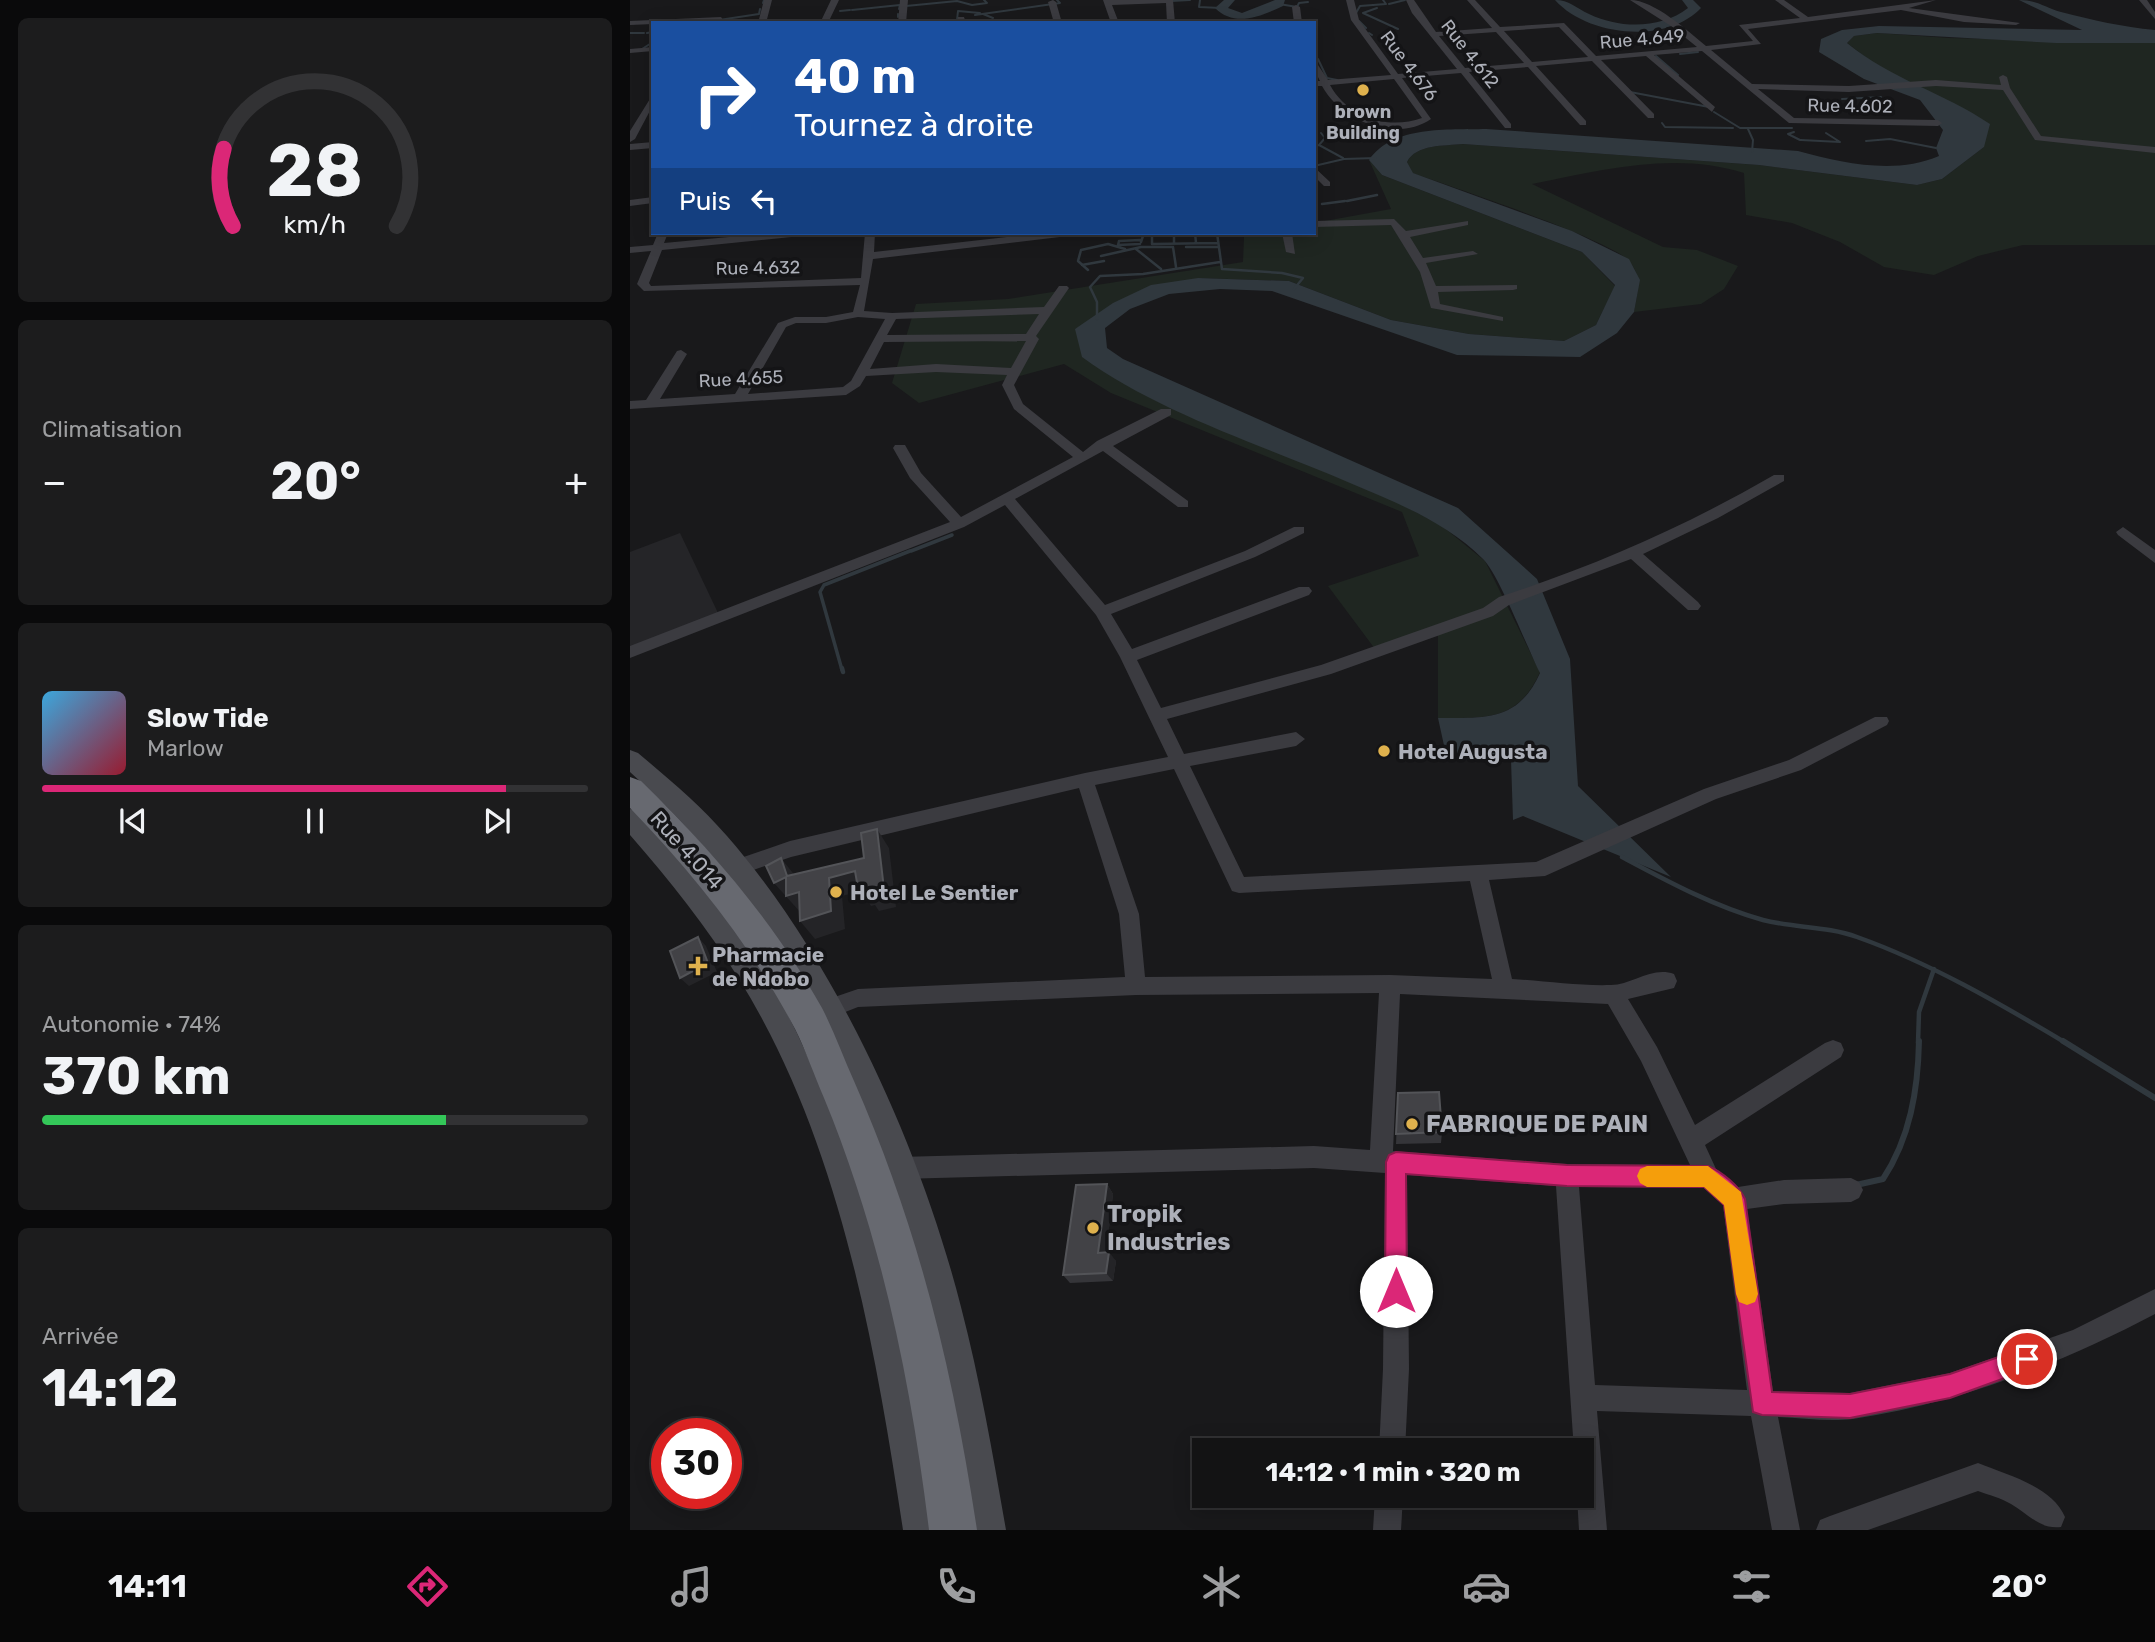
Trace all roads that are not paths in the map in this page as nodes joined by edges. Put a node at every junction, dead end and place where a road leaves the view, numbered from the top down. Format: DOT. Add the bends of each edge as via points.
graph roads {
  1 [pos="768,0"];
  2 [pos="835,0"];
  3 [pos="904,0"];
  4 [pos="1169,0"];
  5 [pos="1350,0"];
  6 [pos="1410,0"];
  7 [pos="1471,0"];
  8 [pos="1634,0"];
  9 [pos="1779,0"];
  10 [pos="1894,0"];
  11 [pos="1932,0"];
  12 [pos="2143,0"];
  13 [pos="1052,2"];
  14 [pos="1108,2"];
  15 [pos="1909,6"];
  16 [pos="1296,7"];
  17 [pos="1899,9"];
  18 [pos="2155,17"];
  19 [pos="1805,18"];
  20 [pos="721,19"];
  21 [pos="707,21"];
  22 [pos="763,21"];
  23 [pos="825,21"];
  24 [pos="902,21"];
  25 [pos="1057,21"];
  26 [pos="1114,21"];
  27 [pos="1171,21"];
  28 [pos="1298,21"];
  29 [pos="630,23"];
  30 [pos="651,23"];
  31 [pos="2016,23"];
  32 [pos="1496,28"];
  33 [pos="1436,34"];
  34 [pos="651,49"];
  35 [pos="1704,49"];
  36 [pos="630,51"];
  37 [pos="1648,54"];
  38 [pos="1594,59"];
  39 [pos="1316,64"];
  40 [pos="1529,64"];
  41 [pos="1462,71"];
  42 [pos="1395,77"];
  43 [pos="2003,77"];
  44 [pos="1326,82"];
  45 [pos="1316,84"];
  46 [pos="1748,86"];
  47 [pos="2006,88"];
  48 [pos="648,101"];
  49 [pos="1712,109"];
  50 [pos="1651,116"];
  51 [pos="1583,123"];
  52 [pos="1938,123"];
  53 [pos="1508,126"];
  54 [pos="630,139"];
  55 [pos="651,145"];
  56 [pos="630,147"];
  57 [pos="2155,150"];
  58 [pos="1316,172"];
  59 [pos="1327,184"];
  60 [pos="651,200"];
  61 [pos="630,203"];
  62 [pos="1464,223"];
  63 [pos="1316,225"];
  64 [pos="662,235"];
  65 [pos="782,235"];
  66 [pos="870,235"];
  67 [pos="1051,235"];
  68 [pos="1287,235"];
  69 [pos="1403,235"];
  70 [pos="658,248"];
  71 [pos="630,250"];
  72 [pos="1291,252"];
  73 [pos="1474,254"];
  74 [pos="868,256"];
  75 [pos="1421,261"];
  76 [pos="866,281"];
  77 [pos="1513,287"];
  78 [pos="1063,288"];
  79 [pos="1433,289"];
  80 [pos="1048,310"];
  81 [pos="858,314"];
  82 [pos="892,316"];
  83 [pos="1499,319"];
  84 [pos="1030,337"];
  85 [pos="878,339"];
  86 [pos="681,354"];
  87 [pos="1014,372"];
  88 [pos="861,373"];
  89 [pos="740,396"];
  90 [pos="651,403"];
  91 [pos="630,405"];
  92 [pos="1166,412"];
  93 [pos="1102,444"];
  94 [pos="900,447"];
  95 [pos="1080,456"];
  96 [pos="1779,478"];
  97 [pos="1007,498"];
  98 [pos="1183,504"];
  99 [pos="959,524"];
  100 [pos="1298,530"];
  101 [pos="2123,532"];
  102 [pos="1634,554"];
  103 [pos="2155,558"];
  104 [pos="1304,591"];
  105 [pos="1693,606"];
  106 [pos="1102,612"];
  107 [pos="630,652"];
  108 [pos="1128,657"];
  109 [pos="1155,716"];
  110 [pos="1881,721"];
  111 [pos="1296,740"];
  112 [pos="630,759"];
  113 [pos="1177,762"];
  114 [pos="1085,779"];
  115 [pos="630,789"];
  116 [pos="630,819"];
  117 [pos="739,867"];
  118 [pos="1478,875"];
  119 [pos="1667,981"];
  120 [pos="1390,984"];
  121 [pos="1136,986"];
  122 [pos="1504,988"];
  123 [pos="1614,995"];
  124 [pos="830,1008"];
  125 [pos="1833,1050"];
  126 [pos="1691,1141"];
  127 [pos="1389,1162"];
  128 [pos="900,1168"];
  129 [pos="1567,1175"];
  130 [pos="1708,1177"];
  131 [pos="1851,1190"];
  132 [pos="1734,1199"];
  133 [pos="2153,1308"];
  134 [pos="1584,1398"];
  135 [pos="1762,1404"];
  136 [pos="1393,1438"];
  137 [pos="1388,1508"];
  138 [pos="2051,1517"];
  139 [pos="920,1530"];
  140 [pos="953,1530"];
  141 [pos="988,1530"];
  142 [pos="1387,1530"];
  143 [pos="1593,1530"];
  144 [pos="1786,1530"];
  145 [pos="1830,1530"];
  1 -- 22 [label="street"];
  2 -- 23 [label="street"];
  3 -- 24 [label="street"];
  4 -- 14 [label="street"];
  4 -- 27 [label="street"];
  5 -- 42 [label="street, Rue 4.676" via="1355,20"];
  6 -- 33 [label="street, Rue 4.612"];
  7 -- 32 [label="street"];
  8 -- 35 [label="street, Rue 4.602"];
  9 -- 19 [label="street"];
  10 -- 15 [label="street"];
  11 -- 15 [label="street, Rue 4.649"];
  12 -- 18 [label="street"];
  13 -- 25 [label="street"];
  14 -- 26 [label="street"];
  15 -- 17 [label="street, Rue 4.649"];
  16 -- 28 [label="street"];
  17 -- 19 [label="street, Rue 4.649"];
  17 -- 31 [label="street"];
  19 -- 35 [label="street, Rue 4.649" via="1741,28 1757,43"];
  20 -- 21 [label="street"];
  29 -- 30 [label="street"];
  32 -- 33 [label="street"];
  32 -- 38 [label="street" via="1561,25"];
  32 -- 40 [label="street"];
  33 -- 41 [label="street, Rue 4.612"];
  34 -- 36 [label="street"];
  35 -- 37 [label="street, Rue 4.649"];
  35 -- 46 [label="street, Rue 4.602"];
  37 -- 38 [label="street, Rue 4.649"];
  37 -- 49 [label="street"];
  38 -- 40 [label="street, Rue 4.649"];
  38 -- 50 [label="street"];
  39 -- 44 [label="street"];
  40 -- 41 [label="street, Rue 4.649"];
  40 -- 51 [label="street"];
  41 -- 42 [label="street, Rue 4.649"];
  41 -- 53 [label="street, Rue 4.612"];
  42 -- 44 [label="street, Rue 4.649"];
  42 -- 44 [label="street, Rue 4.676" via="1427,119 1397,127 1356,116 1336,101"];
  43 -- 47 [label="street"];
  44 -- 45 [label="street, Rue 4.649"];
  46 -- 47 [label="street"];
  46 -- 52 [label="street, Rue 4.602" via="1792,121"];
  47 -- 57 [label="street" via="2038,138"];
  48 -- 54 [label="street"];
  55 -- 56 [label="street"];
  58 -- 59 [label="street"];
  60 -- 61 [label="street"];
  62 -- 69 [label="street"];
  63 -- 69 [label="street" via="1387,220"];
  64 -- 70 [label="street"];
  65 -- 70 [label="street"];
  66 -- 74 [label="street"];
  67 -- 74 [label="street"];
  68 -- 72 [label="street"];
  69 -- 75 [label="street"];
  70 -- 71 [label="street"];
  70 -- 76 [label="street, Rue 4.632" via="643,284 648,289"];
  73 -- 75 [label="street"];
  74 -- 76 [label="street"];
  75 -- 79 [label="street"];
  76 -- 81 [label="street"];
  77 -- 79 [label="street"];
  78 -- 80 [label="street"];
  79 -- 83 [label="street" via="1438,308"];
  80 -- 82 [label="street"];
  80 -- 84 [label="street"];
  81 -- 82 [label="street"];
  81 -- 89 [label="street" via="782,325"];
  82 -- 85 [label="street"];
  84 -- 85 [label="street"];
  84 -- 87 [label="street" via="1033,339"];
  85 -- 88 [label="street"];
  86 -- 90 [label="street"];
  87 -- 88 [label="street" via="936,368"];
  87 -- 95 [label="street" via="1008,385 1015,402"];
  88 -- 89 [label="street, Rue 4.655" via="846,391"];
  89 -- 90 [label="street, Rue 4.655"];
  90 -- 91 [label="street, Rue 4.655"];
  92 -- 93 [label="street"];
  93 -- 95 [label="street"];
  93 -- 98 [label="street"];
  94 -- 99 [label="street" via="915,475"];
  95 -- 97 [label="street"];
  96 -- 102 [label="street" via="1726,510"];
  97 -- 99 [label="street"];
  97 -- 106 [label="street"];
  99 -- 107 [label="street"];
  100 -- 106 [label="street" via="1250,554"];
  101 -- 103 [label="street"];
  102 -- 105 [label="street"];
  102 -- 109 [label="street" via="1325,670"];
  104 -- 108 [label="street"];
  106 -- 108 [label="street"];
  108 -- 109 [label="street"];
  109 -- 113 [label="street"];
  110 -- 118 [label="street" via="1795,765 1629,827 1538,870"];
  111 -- 113 [label="street"];
  112 -- 117 [label="main road"];
  113 -- 114 [label="street"];
  113 -- 118 [label="street" via="1239,885"];
  114 -- 117 [label="street" via="790,849"];
  114 -- 121 [label="street" via="1129,914"];
  115 -- 140 [label="highway, Rue 4.014" via="743,914 809,1020 868,1158 924,1350"];
  116 -- 139 [label="main road" via="664,852 731,941 798,1063 856,1217 884,1330"];
  117 -- 124 [label="main road" via="770,907"];
  118 -- 122 [label="street"];
  119 -- 123 [label="street"];
  120 -- 121 [label="street"];
  120 -- 122 [label="street"];
  120 -- 127 [label="street"];
  121 -- 124 [label="street" via="858,998"];
  122 -- 123 [label="street"];
  123 -- 126 [label="street"];
  124 -- 128 [label="main road" via="866,1081"];
  125 -- 126 [label="street"];
  126 -- 130 [label="street"];
  127 -- 128 [label="street" via="1314,1157"];
  127 -- 129 [label="street"];
  127 -- 136 [label="street" via="1396,1369"];
  128 -- 141 [label="main road" via="950,1324"];
  129 -- 130 [label="street"];
  129 -- 134 [label="street"];
  130 -- 132 [label="street"];
  131 -- 132 [label="street"];
  132 -- 135 [label="street"];
  133 -- 135 [label="street" via="2078,1341 1950,1386 1850,1406"];
  134 -- 135 [label="street"];
  134 -- 143 [label="street"];
  135 -- 144 [label="street"];
  137 -- 142 [label="street"];
  138 -- 145 [label="street" via="2019,1493 1978,1477"];
}
